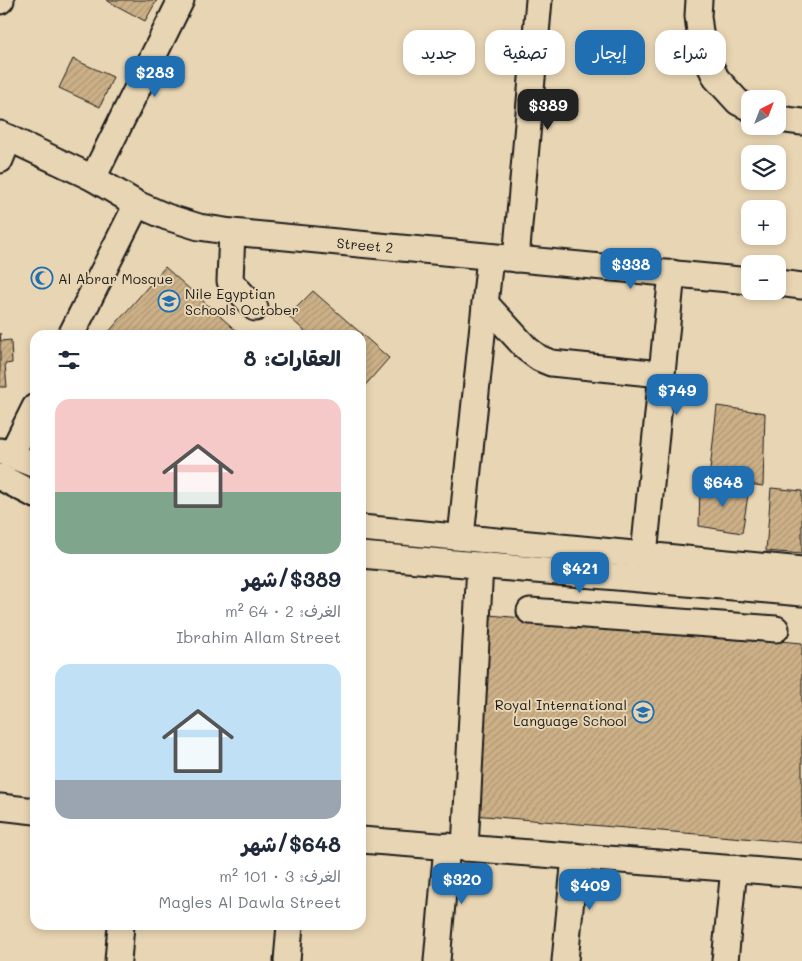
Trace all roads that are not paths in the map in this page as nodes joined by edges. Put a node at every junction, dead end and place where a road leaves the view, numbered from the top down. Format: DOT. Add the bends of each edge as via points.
graph roads {
  1 [pos="182,0"];
  2 [pos="539,0"];
  3 [pos="699,0"];
  4 [pos="741,104"];
  5 [pos="786,120"];
  6 [pos="802,122"];
  7 [pos="3,144"];
  8 [pos="93,178"];
  9 [pos="137,204"];
  10 [pos="232,232"];
  11 [pos="490,257"];
  12 [pos="516,259"];
  13 [pos="672,274"];
  14 [pos="741,280"];
  15 [pos="786,284"];
  16 [pos="802,286"];
  17 [pos="486,303"];
  18 [pos="255,308"];
  19 [pos="74,330"];
  20 [pos="661,374"];
  21 [pos="30,415"];
  22 [pos="5,453"];
  23 [pos="30,463"];
  24 [pos="0,477"];
  25 [pos="30,492"];
  26 [pos="366,528"];
  27 [pos="429,534"];
  28 [pos="461,537"];
  29 [pos="366,555"];
  30 [pos="644,555"];
  31 [pos="426,560"];
  32 [pos="480,565"];
  33 [pos="802,570"];
  34 [pos="595,575"];
  35 [pos="692,584"];
  36 [pos="802,593"];
  37 [pos="530,611"];
  38 [pos="593,616"];
  39 [pos="690,623"];
  40 [pos="776,629"];
  41 [pos="0,807"];
  42 [pos="30,810"];
  43 [pos="366,840"];
  44 [pos="456,847"];
  45 [pos="575,856"];
  46 [pos="734,868"];
  47 [pos="802,874"];
  48 [pos="121,930"];
  49 [pos="289,930"];
  50 [pos="118,961"];
  51 [pos="286,961"];
  52 [pos="437,961"];
  53 [pos="565,961"];
  54 [pos="725,961"];
  1 -- 8 [label="street"];
  2 -- 12 [label="street"];
  3 -- 4 [label="street" via="698,16 705,56 716,78"];
  5 -- 6 [label="street"];
  7 -- 8 [label="street, Street 2"];
  8 -- 9 [label="street, Street 2"];
  9 -- 10 [label="street, Street 2" via="199,227"];
  9 -- 19 [label="street"];
  10 -- 11 [label="street, Street 2"];
  10 -- 18 [label="street" via="230,281"];
  11 -- 12 [label="street, Street 2"];
  11 -- 17 [label="street"];
  12 -- 13 [label="street, Street 2"];
  13 -- 14 [label="street, Street 2"];
  13 -- 20 [label="street"];
  15 -- 16 [label="street"];
  17 -- 20 [label="street" via="527,349 551,363"];
  17 -- 28 [label="street"];
  20 -- 30 [label="street"];
  21 -- 22 [label="street"];
  22 -- 23 [label="street"];
  24 -- 25 [label="street"];
  26 -- 27 [label="street"];
  27 -- 28 [label="street"];
  27 -- 31 [label="street"];
  28 -- 30 [label="street"];
  29 -- 31 [label="street"];
  30 -- 33 [label="street"];
  31 -- 32 [label="street"];
  32 -- 34 [label="street"];
  32 -- 44 [label="street"];
  34 -- 35 [label="street"];
  34 -- 38 [label="street"];
  35 -- 36 [label="street"];
  35 -- 39 [label="street"];
  37 -- 38 [label="street"];
  38 -- 39 [label="street"];
  39 -- 40 [label="street"];
  41 -- 42 [label="street"];
  43 -- 44 [label="street"];
  44 -- 45 [label="street"];
  44 -- 52 [label="street"];
  45 -- 46 [label="street"];
  45 -- 53 [label="street"];
  46 -- 47 [label="street"];
  46 -- 54 [label="street"];
  48 -- 50 [label="street"];
  49 -- 51 [label="street"];
}
